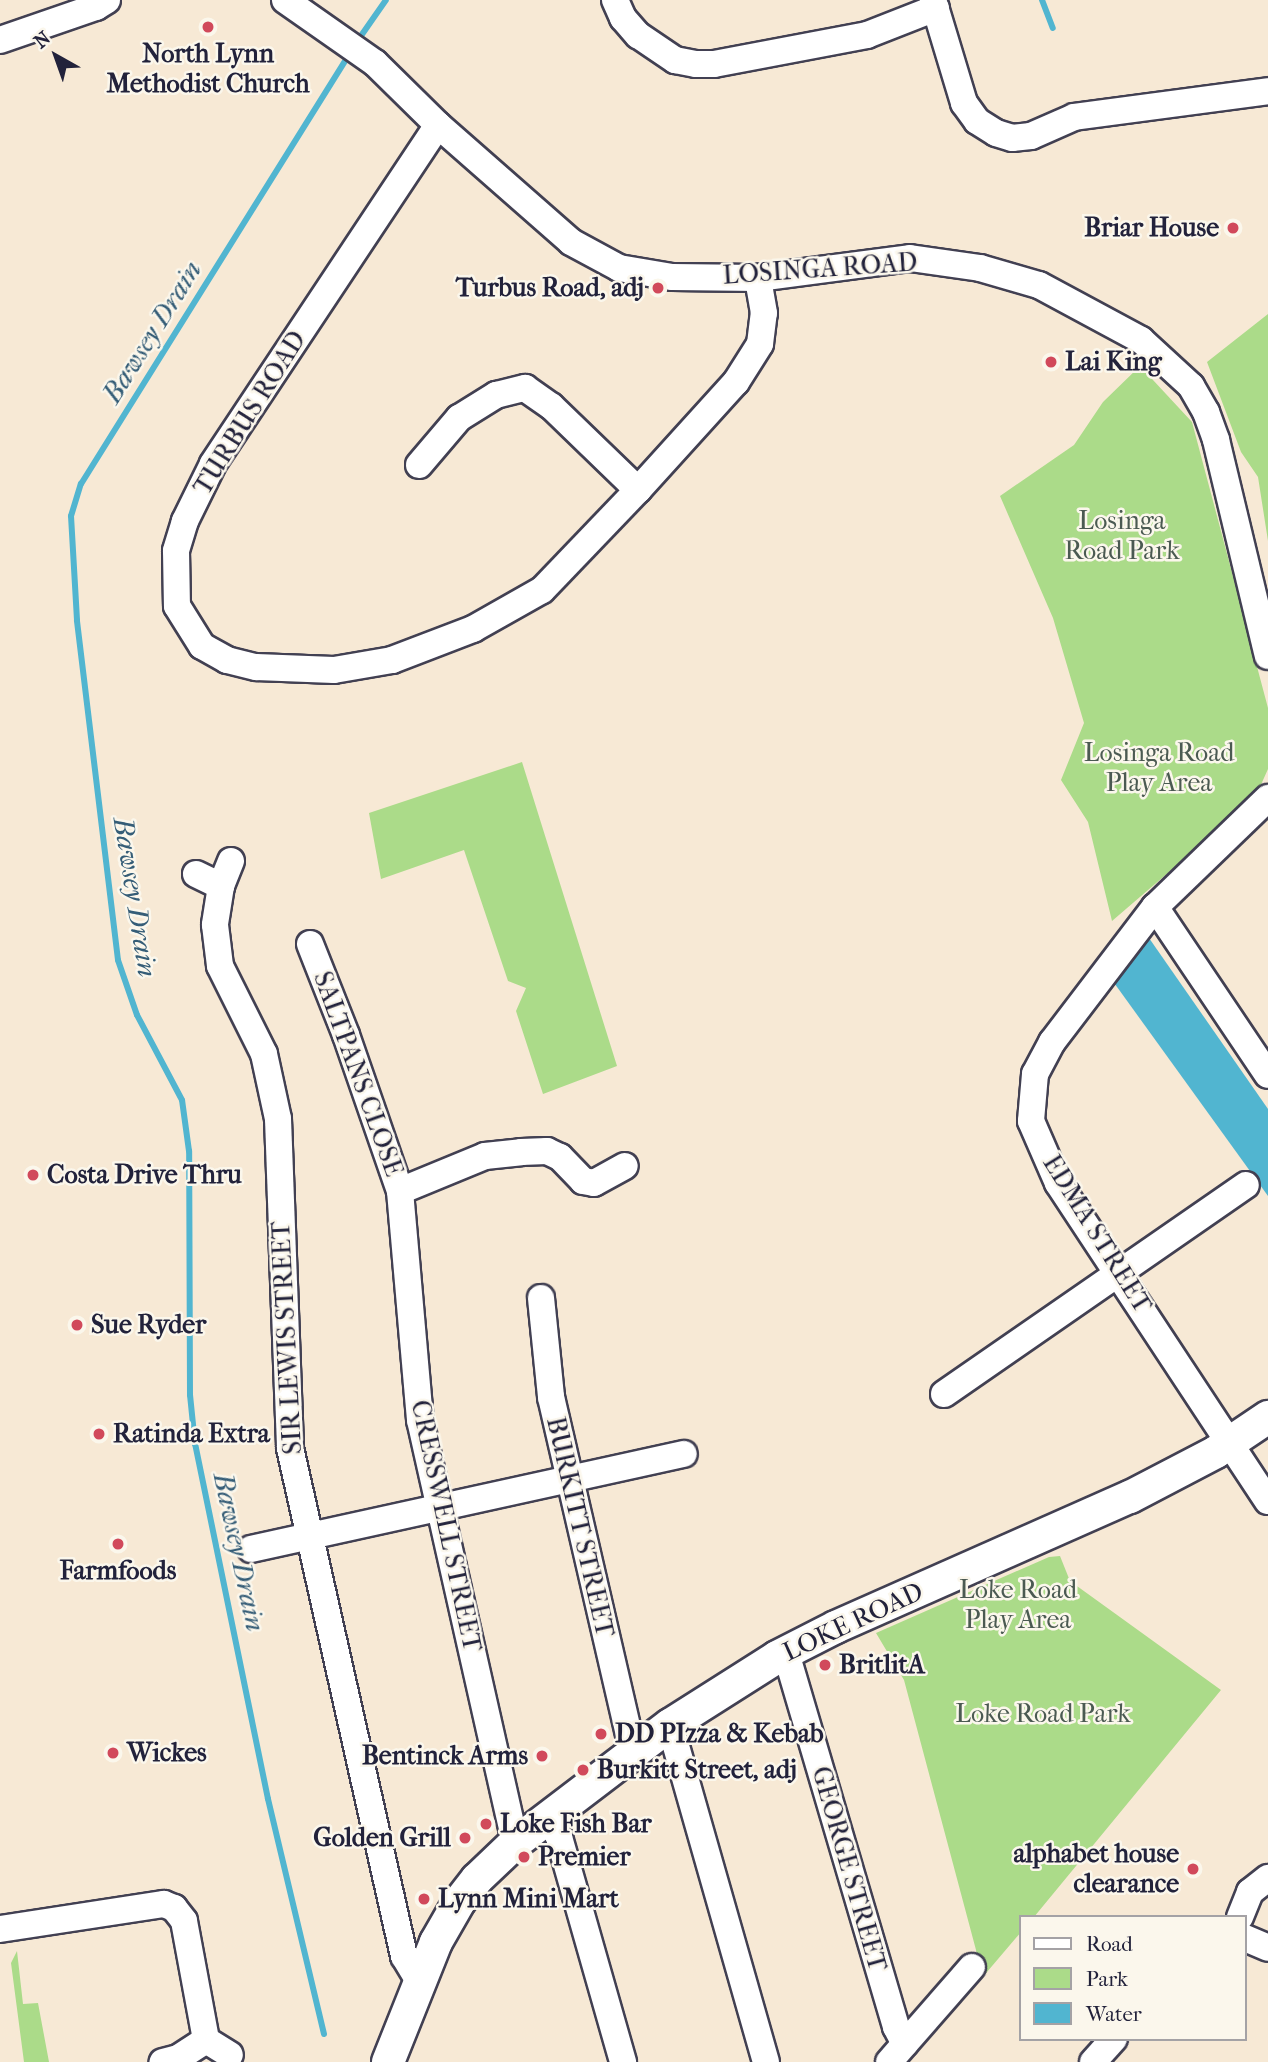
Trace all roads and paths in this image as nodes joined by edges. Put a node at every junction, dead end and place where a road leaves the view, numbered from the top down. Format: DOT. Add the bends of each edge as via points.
graph roads {
  1 [pos="107,0"];
  2 [pos="285,0"];
  3 [pos="615,0"];
  4 [pos="934,4"];
  5 [pos="51,10"];
  6 [pos="0,40"];
  7 [pos="1268,91"];
  8 [pos="438,125"];
  9 [pos="758,278"];
  10 [pos="419,465"];
  11 [pos="638,490"];
  12 [pos="1268,656"];
  13 [pos="1268,798"];
  14 [pos="231,861"];
  15 [pos="196,874"];
  16 [pos="221,886"];
  17 [pos="1154,906"];
  18 [pos="310,944"];
  19 [pos="1268,1075"];
  20 [pos="625,1166"];
  21 [pos="466,1176"];
  22 [pos="1245,1185"];
  23 [pos="401,1198"];
  24 [pos="1120,1274"];
  25 [pos="541,1298"];
  26 [pos="944,1394"];
  27 [pos="1268,1417"];
  28 [pos="1231,1443"];
  29 [pos="684,1454"];
  30 [pos="570,1481"];
  31 [pos="1268,1502"];
  32 [pos="440,1509"];
  33 [pos="310,1536"];
  34 [pos="251,1549"];
  35 [pos="786,1653"];
  36 [pos="670,1725"];
  37 [pos="633,1753"];
  38 [pos="548,1817"];
  39 [pos="515,1843"];
  40 [pos="1268,1878"];
  41 [pos="1241,1915"];
  42 [pos="0,1929"];
  43 [pos="1247,1939"];
  44 [pos="1268,1948"];
  45 [pos="972,1967"];
  46 [pos="419,1981"];
  47 [pos="206,2040"];
  48 [pos="1112,2041"];
  49 [pos="392,2047"];
  50 [pos="897,2053"];
  51 [pos="230,2055"];
  52 [pos="163,2062"];
  53 [pos="380,2062"];
  54 [pos="623,2062"];
  55 [pos="766,2062"];
  56 [pos="1093,2062"];
  1 -- 5 [label="street"];
  2 -- 8 [label="street, LOSINGA ROAD" via="375,63"];
  3 -- 4 [label="street" via="638,35 676,60 696,64 867,35"];
  4 -- 7 [label="street" via="964,103 978,121 1012,138 1031,136 1074,117"];
  5 -- 6 [label="street"];
  8 -- 9 [label="street, LOSINGA ROAD" via="571,242 619,268 672,277"];
  8 -- 11 [label="street, TURBUS ROAD" via="213,464 176,551 177,606 188,627 202,646 227,660 256,667 334,670 392,660 473,629 542,590"];
  9 -- 11 [label="street, TURBUS ROAD" via="764,313 760,344 736,382"];
  9 -- 12 [label="street, LOSINGA ROAD" via="910,258 980,268 1039,285 1141,340 1191,386 1206,412"];
  10 -- 11 [label="street" via="459,418 496,395 525,388 551,406"];
  13 -- 17 [label="street, EDMA STREET"];
  14 -- 16 [label="street, SIR LEWIS STREET"];
  15 -- 16 [label="street"];
  16 -- 33 [label="street, SIR LEWIS STREET" via="215,925 220,966 264,1054 278,1119 290,1448"];
  17 -- 19 [label="street"];
  17 -- 24 [label="street, EDMA STREET" via="1052,1042 1035,1074 1031,1121 1058,1182"];
  18 -- 23 [label="street, SALTPANS CLOSE"];
  20 -- 23 [label="street" via="594,1183 583,1181 560,1157 547,1151 485,1156"];
  21 -- 23 [label="street"];
  22 -- 24 [label="street"];
  23 -- 32 [label="street, CRESSWELL STREET" via="420,1420"];
  24 -- 26 [label="street"];
  24 -- 28 [label="street, EDMA STREET"];
  25 -- 30 [label="street, BURKITT STREET" via="551,1397"];
  27 -- 28 [label="street, LOKE ROAD"];
  28 -- 31 [label="street, EDMA STREET"];
  28 -- 35 [label="street, LOKE ROAD" via="1130,1497"];
  29 -- 30 [label="street"];
  30 -- 32 [label="street"];
  30 -- 37 [label="street, BURKITT STREET"];
  32 -- 33 [label="street"];
  32 -- 39 [label="street, CRESSWELL STREET"];
  33 -- 34 [label="street"];
  33 -- 46 [label="street, SIR LEWIS STREET" via="404,1956"];
  35 -- 36 [label="street, LOKE ROAD"];
  35 -- 50 [label="street, GEORGE STREET" via="895,2027"];
  36 -- 37 [label="street, LOKE ROAD"];
  36 -- 55 [label="street"];
  37 -- 38 [label="street, LOKE ROAD"];
  38 -- 39 [label="street, LOKE ROAD"];
  38 -- 54 [label="street" via="559,1838"];
  39 -- 46 [label="street, LOKE ROAD" via="459,1902"];
  40 -- 41 [label="street" via="1251,1892"];
  42 -- 47 [label="street" via="164,1904 174,1908 184,1920"];
  43 -- 44 [label="street"];
  45 -- 50 [label="street"];
  46 -- 49 [label="street, LOKE ROAD"];
  47 -- 51 [label="street"];
  47 -- 52 [label="street"];
  48 -- 56 [label="street"];
  49 -- 53 [label="street, LOKE ROAD"];
}
